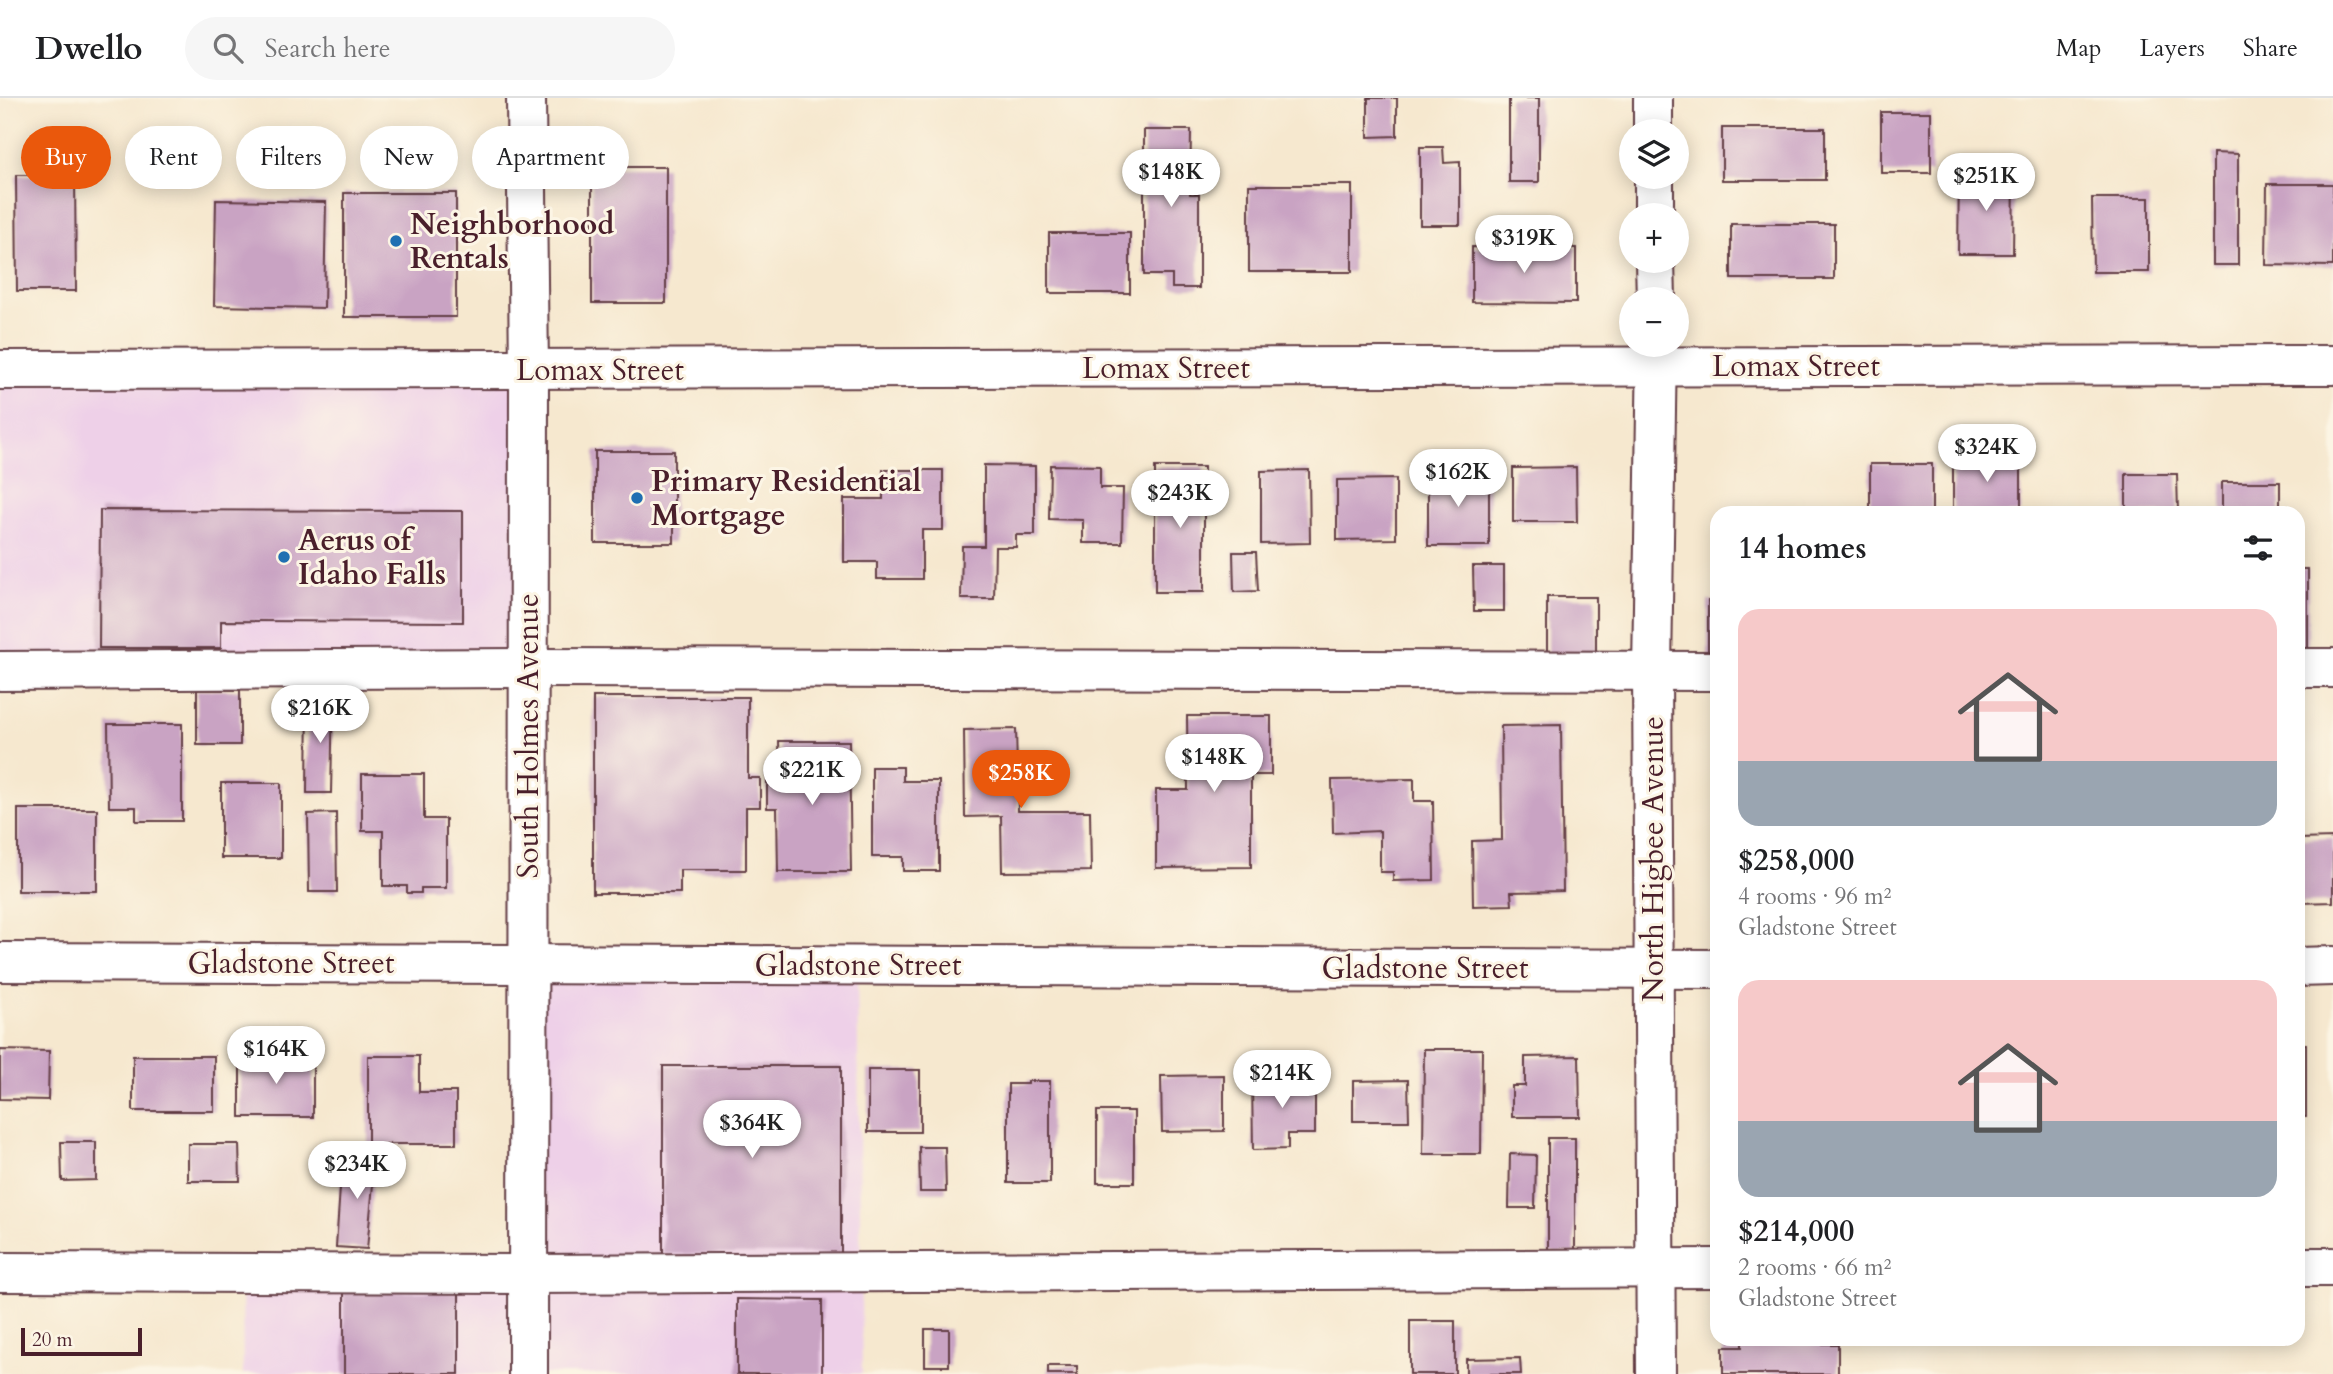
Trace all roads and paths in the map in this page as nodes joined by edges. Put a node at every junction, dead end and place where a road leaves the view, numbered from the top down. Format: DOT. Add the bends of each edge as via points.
graph roads {
  1 [pos="526,98"];
  2 [pos="1653,98"];
  3 [pos="1653,119"];
  4 [pos="1689,356"];
  5 [pos="1619,357"];
  6 [pos="1657,357"];
  7 [pos="2333,365"];
  8 [pos="0,370"];
  9 [pos="528,371"];
  10 [pos="528,668"];
  11 [pos="2305,668"];
  12 [pos="2333,668"];
  13 [pos="0,671"];
  14 [pos="1652,671"];
  15 [pos="1710,671"];
  16 [pos="0,962"];
  17 [pos="528,964"];
  18 [pos="2333,966"];
  19 [pos="2305,967"];
  20 [pos="1654,969"];
  21 [pos="1710,969"];
  22 [pos="2305,1267"];
  23 [pos="2333,1267"];
  24 [pos="1657,1268"];
  25 [pos="1710,1268"];
  26 [pos="0,1272"];
  27 [pos="528,1274"];
  28 [pos="528,1374"];
  29 [pos="1656,1374"];
  1 -- 9 [label="main road, South Holmes Avenue"];
  2 -- 3 [label="main road"];
  4 -- 7 [label="main road, Lomax Street"];
  5 -- 9 [label="main road, Lomax Street"];
  6 -- 14 [label="main road, North Higbee Avenue"];
  8 -- 9 [label="main road, Lomax Street"];
  9 -- 10 [label="main road, South Holmes Avenue"];
  10 -- 13 [label="main road"];
  10 -- 14 [label="main road"];
  10 -- 17 [label="main road, South Holmes Avenue"];
  11 -- 12 [label="main road"];
  14 -- 15 [label="main road"];
  14 -- 20 [label="main road, North Higbee Avenue"];
  16 -- 17 [label="main road, Gladstone Street"];
  17 -- 20 [label="main road, Gladstone Street"];
  17 -- 27 [label="main road, South Holmes Avenue"];
  18 -- 19 [label="main road"];
  20 -- 21 [label="main road, Gladstone Street"];
  20 -- 24 [label="main road, North Higbee Avenue"];
  22 -- 23 [label="main road"];
  24 -- 25 [label="main road"];
  24 -- 27 [label="main road"];
  24 -- 29 [label="main road, North Higbee Avenue"];
  26 -- 27 [label="main road"];
  27 -- 28 [label="main road, South Holmes Avenue"];
}
